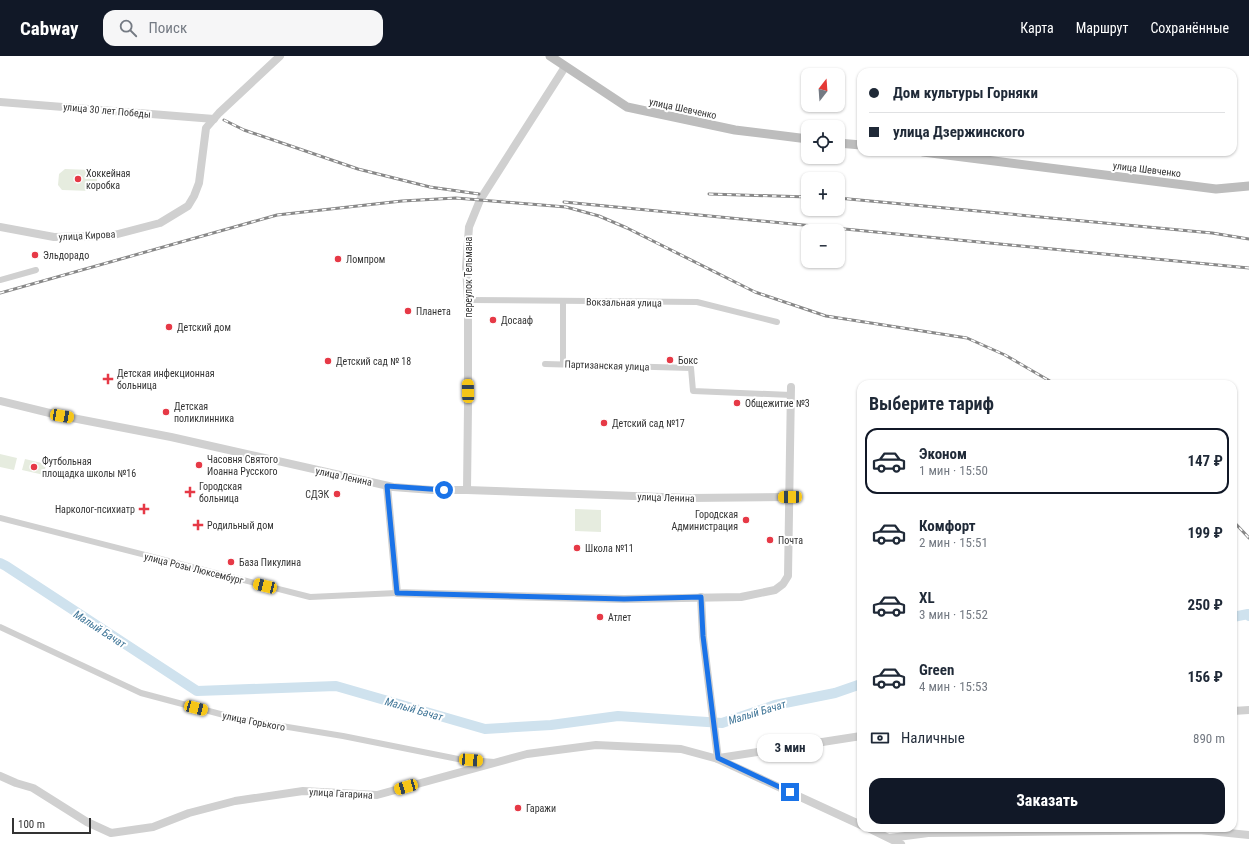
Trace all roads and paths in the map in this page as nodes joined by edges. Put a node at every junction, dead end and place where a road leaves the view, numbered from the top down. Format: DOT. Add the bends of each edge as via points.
graph roads {
  1 [pos="280,56"];
  2 [pos="550,56"];
  3 [pos="565,67"];
  4 [pos="0,102"];
  5 [pos="217,116"];
  6 [pos="801,138"];
  7 [pos="845,143"];
  8 [pos="857,144"];
  9 [pos="955,156"];
  10 [pos="1249,186"];
  11 [pos="0,226"];
  12 [pos="36,270"];
  13 [pos="0,280"];
  14 [pos="468,300"];
  15 [pos="563,301"];
  16 [pos="777,322"];
  17 [pos="545,364"];
  18 [pos="563,364"];
  19 [pos="791,391"];
  20 [pos="0,401"];
  21 [pos="387,486"];
  22 [pos="466,490"];
  23 [pos="790,497"];
  24 [pos="0,518"];
  25 [pos="397,593"];
  26 [pos="701,597"];
  27 [pos="0,627"];
  28 [pos="1249,710"];
  29 [pos="1237,711"];
  30 [pos="857,737"];
  31 [pos="718,758"];
  32 [pos="498,762"];
  33 [pos="0,776"];
  34 [pos="857,823"];
  35 [pos="877,832"];
  36 [pos="1064,832"];
  37 [pos="1219,832"];
  38 [pos="1249,835"];
  39 [pos="890,838"];
  40 [pos="901,844"];
  1 -- 5 [label="street, улица Кирова"];
  2 -- 3 [label="main road, улица Шевченко"];
  3 -- 6 [label="main road, улица Шевченко" via="627,108 735,130"];
  3 -- 14 [label="street, переулок Тельмана" via="480,200 469,227 466,267"];
  4 -- 5 [label="street, улица 30 лет Победы"];
  5 -- 11 [label="street, улица Кирова" via="206,128 199,183 194,196 188,206 160,222 114,235 62,237"];
  7 -- 8 [label="main road"];
  9 -- 10 [label="main road, улица Шевченко" via="1216,189"];
  12 -- 13 [label="street"];
  14 -- 15 [label="street, Вокзальная улица"];
  14 -- 22 [label="street, переулок Тельмана"];
  15 -- 16 [label="street, Вокзальная улица" via="697,302"];
  15 -- 18 [label="street"];
  17 -- 18 [label="street, Партизанская улица"];
  18 -- 19 [label="street, Партизанская улица" via="692,368 693,392"];
  19 -- 23 [label="street"];
  20 -- 21 [label="street, улица Ленина"];
  21 -- 22 [label="street, улица Ленина"];
  21 -- 25 [label="street"];
  22 -- 23 [label="street, улица Ленина" via="694,498"];
  23 -- 26 [label="street, улица Розы Люксембург" via="788,576 783,584 775,590 740,597"];
  24 -- 25 [label="street, улица Розы Люксембург" via="310,597"];
  25 -- 26 [label="street, улица Розы Люксембург" via="624,599"];
  26 -- 31 [label="street" via="703,636"];
  27 -- 32 [label="street, улица Горького" via="148,695 238,719 343,736 458,759"];
  28 -- 29 [label="street"];
  30 -- 31 [label="street"];
  31 -- 32 [label="street, улица Гагарина" via="681,749 596,745 527,754"];
  31 -- 34 [label="street"];
  32 -- 33 [label="street, улица Гагарина" via="377,795 303,791 235,801 189,813 153,827 110,833 87,822 33,788"];
  35 -- 39 [label="street"];
  36 -- 39 [label="street" via="928,834"];
  37 -- 38 [label="street"];
  39 -- 40 [label="street"];
}
